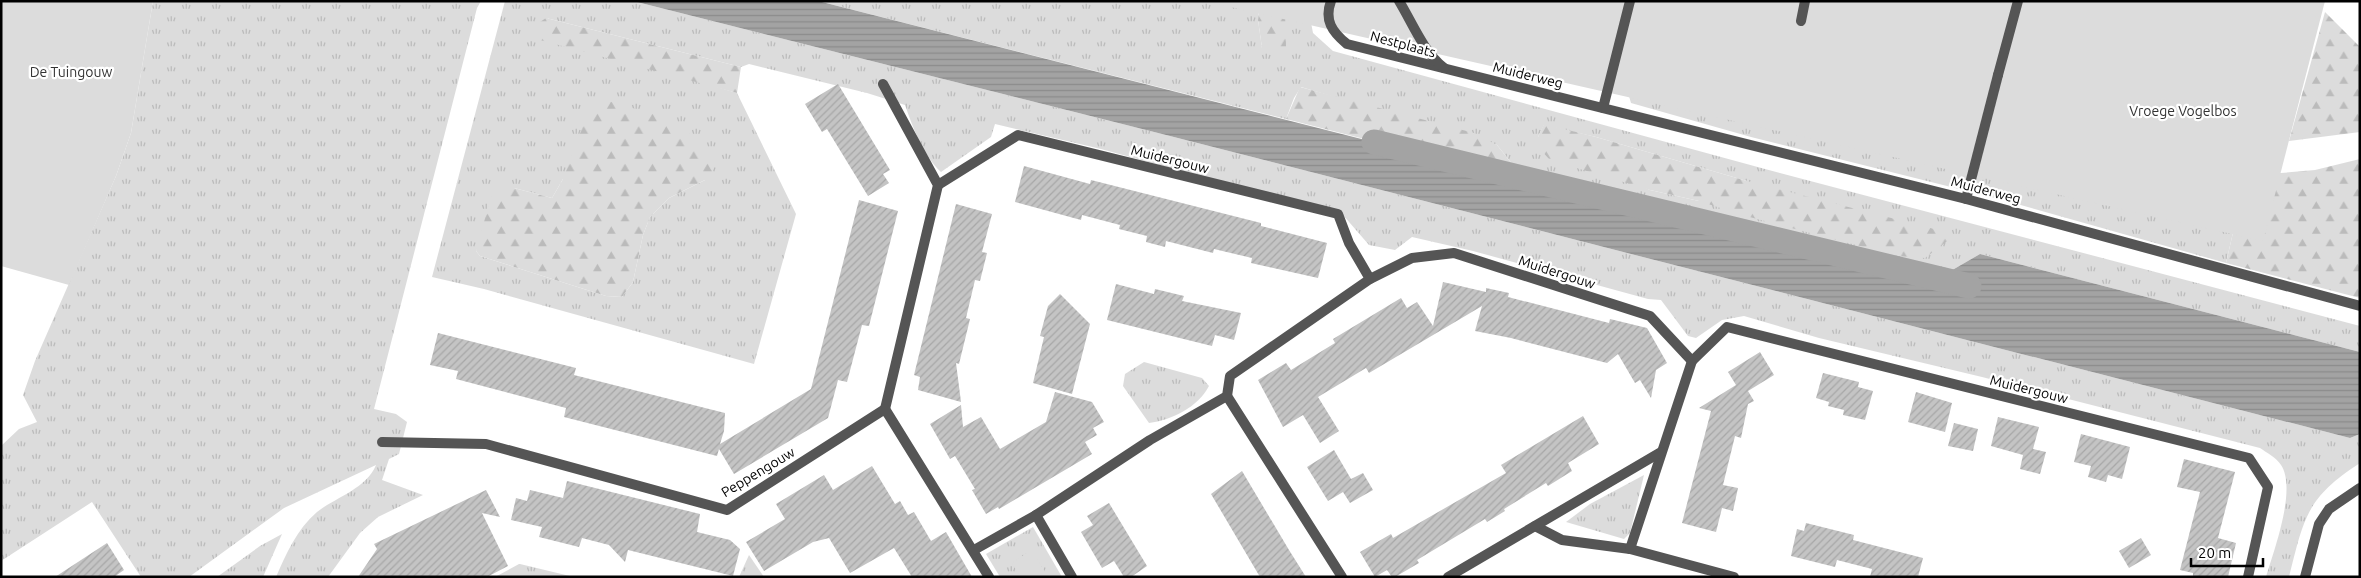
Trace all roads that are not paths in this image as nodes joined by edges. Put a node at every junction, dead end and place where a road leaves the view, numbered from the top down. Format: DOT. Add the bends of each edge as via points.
graph roads {
  1 [pos="1331,1"];
  2 [pos="1399,1"];
  3 [pos="1630,1"];
  4 [pos="1805,1"];
  5 [pos="2018,1"];
  6 [pos="1801,22"];
  7 [pos="1447,70"];
  8 [pos="883,84"];
  9 [pos="1603,108"];
  10 [pos="938,185"];
  11 [pos="1966,199"];
  12 [pos="1370,279"];
  13 [pos="2360,306"];
  14 [pos="1692,361"];
  15 [pos="1227,396"];
  16 [pos="885,409"];
  17 [pos="382,442"];
  18 [pos="1661,452"];
  19 [pos="2360,488"];
  20 [pos="1036,514"];
  21 [pos="1535,526"];
  22 [pos="1630,549"];
  23 [pos="974,550"];
  24 [pos="989,577"];
  25 [pos="1072,577"];
  26 [pos="1342,577"];
  27 [pos="1448,577"];
  28 [pos="1734,577"];
  29 [pos="2248,577"];
  30 [pos="2305,577"];
  1 -- 7 [label="street, Nestplaats" via="1328,9 1330,26 1347,44"];
  2 -- 7 [label="street, Nestplaats" via="1435,60"];
  3 -- 9 [label="street"];
  4 -- 6 [label="street"];
  5 -- 11 [label="street"];
  7 -- 9 [label="street, Muiderweg"];
  8 -- 10 [label="street"];
  9 -- 11 [label="street, Muiderweg"];
  10 -- 12 [label="street, Muidergouw" via="1018,135 1338,214 1349,243"];
  10 -- 16 [label="street"];
  11 -- 13 [label="street, Muiderweg"];
  12 -- 14 [label="street, Muidergouw" via="1412,258 1454,253 1650,316"];
  12 -- 15 [label="street, Muidergouw" via="1230,376"];
  14 -- 18 [label="street, Muidergouw"];
  14 -- 29 [label="street, Muidergouw" via="1727,327 2249,458 2268,487"];
  15 -- 20 [label="street" via="1150,440"];
  15 -- 26 [label="street"];
  16 -- 17 [label="street, Peppengouw" via="727,510 486,444"];
  16 -- 23 [label="street"];
  18 -- 21 [label="street"];
  18 -- 22 [label="street, Muidergouw"];
  19 -- 30 [label="street" via="2328,509 2319,524"];
  20 -- 23 [label="street"];
  20 -- 25 [label="street"];
  21 -- 22 [label="street" via="1562,540"];
  21 -- 27 [label="street"];
  22 -- 28 [label="street"];
  23 -- 24 [label="street"];
}
